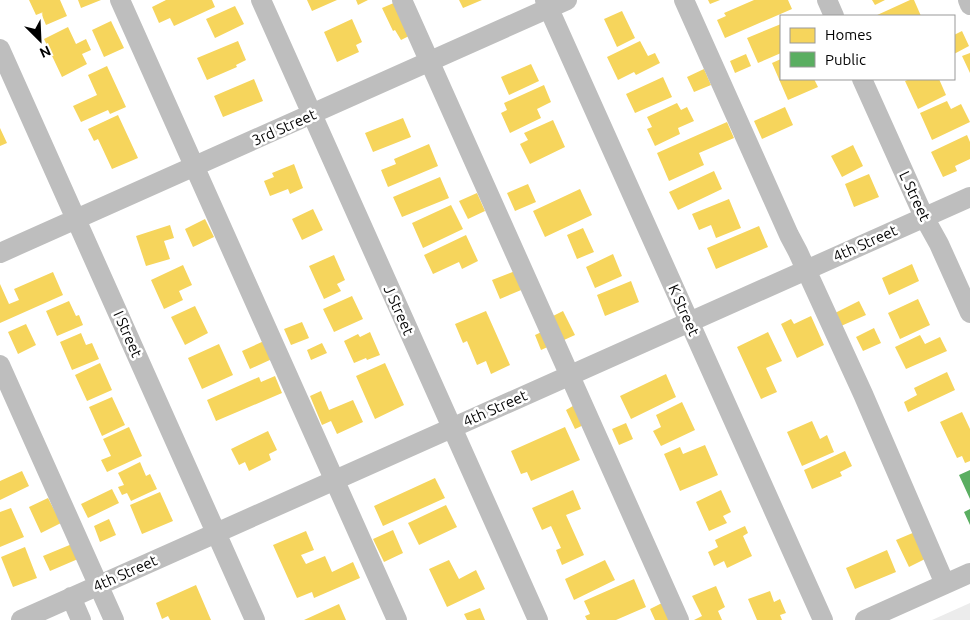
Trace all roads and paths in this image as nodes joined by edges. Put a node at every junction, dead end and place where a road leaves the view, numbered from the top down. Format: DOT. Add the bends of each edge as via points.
graph roads {
  1 [pos="120,0"];
  2 [pos="261,0"];
  3 [pos="402,0"];
  4 [pos="684,0"];
  5 [pos="827,0"];
  6 [pos="968,0"];
  7 [pos="554,3"];
  8 [pos="970,4"];
  9 [pos="834,15"];
  10 [pos="0,49"];
  11 [pos="430,61"];
  12 [pos="862,80"];
  13 [pos="312,114"];
  14 [pos="194,166"];
  15 [pos="970,197"];
  16 [pos="924,217"];
  17 [pos="76,219"];
  18 [pos="0,253"];
  19 [pos="806,270"];
  20 [pos="970,313"];
  21 [pos="689,322"];
  22 [pos="0,365"];
  23 [pos="570,375"];
  24 [pos="452,428"];
  25 [pos="334,480"];
  26 [pos="216,533"];
  27 [pos="970,573"];
  28 [pos="945,584"];
  29 [pos="98,585"];
  30 [pos="72,597"];
  31 [pos="20,620"];
  32 [pos="81,620"];
  33 [pos="114,620"];
  34 [pos="256,620"];
  35 [pos="397,620"];
  36 [pos="538,620"];
  37 [pos="679,620"];
  38 [pos="823,620"];
  39 [pos="866,620"];
  1 -- 14 [label="street"];
  2 -- 13 [label="street, J Street"];
  3 -- 11 [label="street"];
  4 -- 19 [label="street"];
  5 -- 9 [label="street"];
  6 -- 8 [label="street"];
  7 -- 11 [label="street, 3rd Street"];
  7 -- 21 [label="street, K Street"];
  10 -- 17 [label="street, I Street"];
  11 -- 13 [label="street, 3rd Street"];
  11 -- 23 [label="street"];
  12 -- 16 [label="street, L Street"];
  13 -- 14 [label="street, 3rd Street"];
  13 -- 24 [label="street, J Street"];
  14 -- 17 [label="street, 3rd Street"];
  14 -- 25 [label="street"];
  15 -- 16 [label="street, 4th Street"];
  16 -- 19 [label="street, 4th Street"];
  16 -- 20 [label="street, L Street"];
  17 -- 18 [label="street, 3rd Street"];
  17 -- 26 [label="street, I Street"];
  19 -- 21 [label="street, 4th Street"];
  19 -- 28 [label="street"];
  21 -- 23 [label="street, 4th Street"];
  21 -- 38 [label="street, K Street"];
  22 -- 29 [label="street"];
  23 -- 24 [label="street, 4th Street"];
  23 -- 37 [label="street"];
  24 -- 25 [label="street, 4th Street"];
  24 -- 36 [label="street, J Street"];
  25 -- 26 [label="street, 4th Street"];
  25 -- 35 [label="street"];
  26 -- 29 [label="street, 4th Street"];
  26 -- 34 [label="street, I Street"];
  27 -- 28 [label="street"];
  28 -- 39 [label="street"];
  29 -- 30 [label="street, 4th Street"];
  29 -- 33 [label="street"];
  30 -- 31 [label="street, 4th Street"];
  30 -- 32 [label="street"];
}
